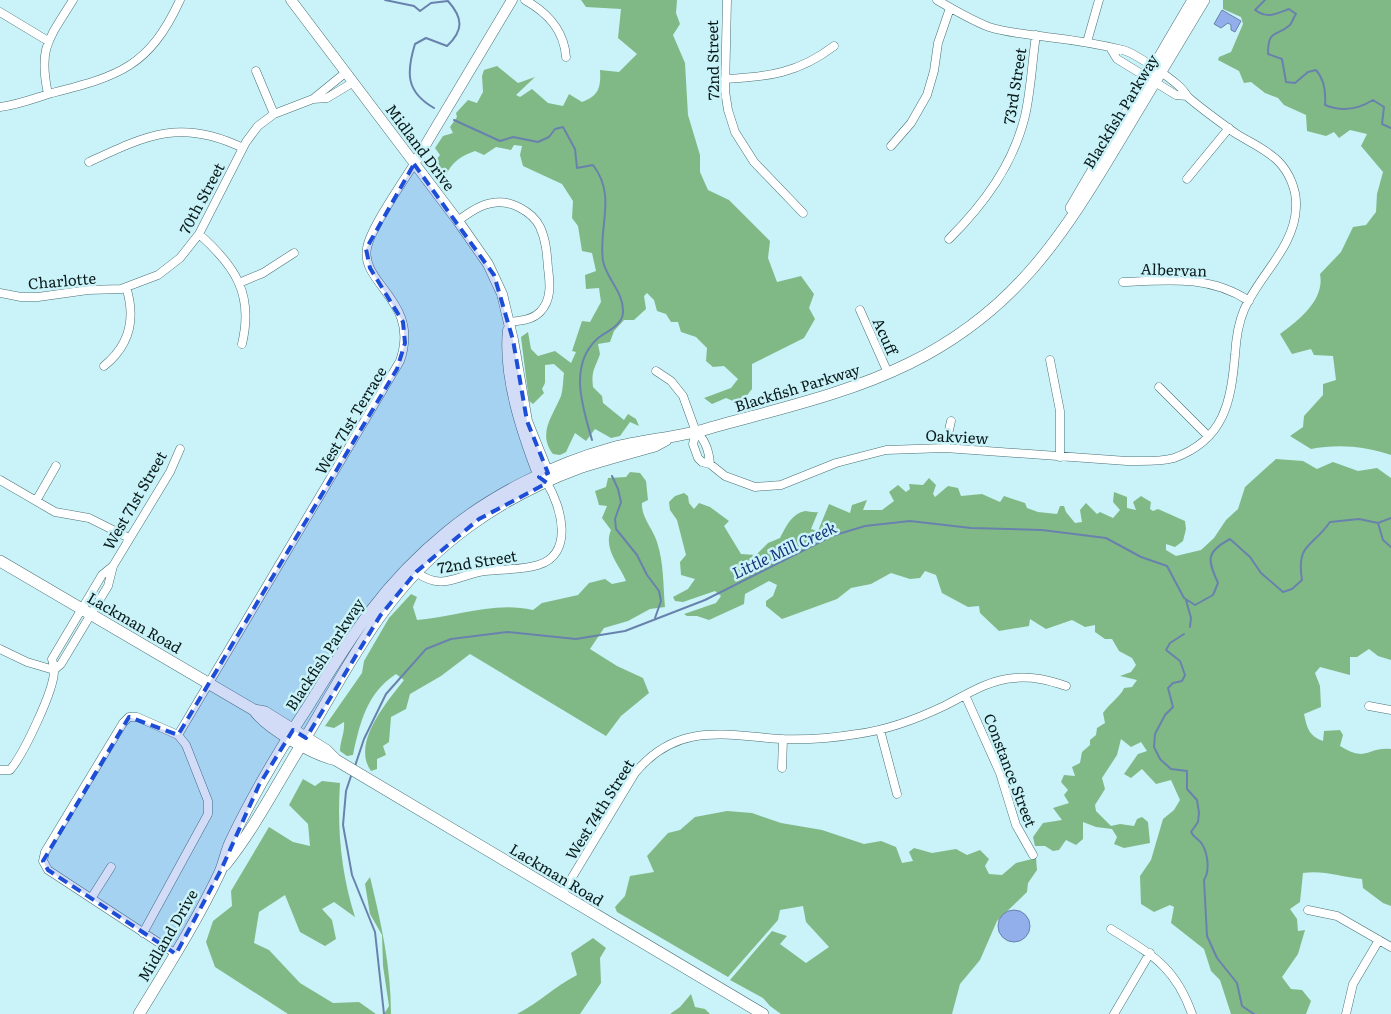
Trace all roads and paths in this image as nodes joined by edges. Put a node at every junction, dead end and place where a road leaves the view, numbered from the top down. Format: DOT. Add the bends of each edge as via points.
graph roads {
  1 [pos="72,0"];
  2 [pos="180,0"];
  3 [pos="291,0"];
  4 [pos="512,0"];
  5 [pos="525,0"];
  6 [pos="727,0"];
  7 [pos="937,0"];
  8 [pos="1099,0"];
  9 [pos="1192,0"];
  10 [pos="1204,0"];
  11 [pos="950,8"];
  12 [pos="0,12"];
  13 [pos="1036,35"];
  14 [pos="48,41"];
  15 [pos="1087,42"];
  16 [pos="834,46"];
  17 [pos="566,57"];
  18 [pos="256,72"];
  19 [pos="345,73"];
  20 [pos="1154,75"];
  21 [pos="725,79"];
  22 [pos="352,82"];
  23 [pos="48,94"];
  24 [pos="313,99"];
  25 [pos="0,107"];
  26 [pos="274,114"];
  27 [pos="1229,128"];
  28 [pos="891,146"];
  29 [pos="243,148"];
  30 [pos="89,162"];
  31 [pos="414,164"];
  32 [pos="1187,179"];
  33 [pos="803,213"];
  34 [pos="458,221"];
  35 [pos="199,234"];
  36 [pos="949,239"];
  37 [pos="294,253"];
  38 [pos="1124,282"];
  39 [pos="240,283"];
  40 [pos="126,287"];
  41 [pos="0,293"];
  42 [pos="1249,301"];
  43 [pos="860,310"];
  44 [pos="508,322"];
  45 [pos="242,344"];
  46 [pos="1050,360"];
  47 [pos="104,366"];
  48 [pos="656,371"];
  49 [pos="888,373"];
  50 [pos="1159,387"];
  51 [pos="951,420"];
  52 [pos="696,432"];
  53 [pos="1208,436"];
  54 [pos="945,448"];
  55 [pos="180,449"];
  56 [pos="1060,457"];
  57 [pos="710,464"];
  58 [pos="56,466"];
  59 [pos="544,477"];
  60 [pos="0,480"];
  61 [pos="36,501"];
  62 [pos="129,538"];
  63 [pos="0,561"];
  64 [pos="113,566"];
  65 [pos="416,572"];
  66 [pos="87,611"];
  67 [pos="0,649"];
  68 [pos="54,670"];
  69 [pos="208,682"];
  70 [pos="1066,686"];
  71 [pos="965,695"];
  72 [pos="1369,706"];
  73 [pos="1391,710"];
  74 [pos="880,730"];
  75 [pos="291,733"];
  76 [pos="178,735"];
  77 [pos="783,739"];
  78 [pos="303,741"];
  79 [pos="782,768"];
  80 [pos="0,770"];
  81 [pos="897,794"];
  82 [pos="1033,855"];
  83 [pos="111,867"];
  84 [pos="221,870"];
  85 [pos="562,894"];
  86 [pos="92,898"];
  87 [pos="1308,910"];
  88 [pos="1111,929"];
  89 [pos="143,933"];
  90 [pos="1379,940"];
  91 [pos="1391,947"];
  92 [pos="1150,953"];
  93 [pos="176,954"];
  94 [pos="139,1014"];
  95 [pos="763,1014"];
  96 [pos="1114,1014"];
  97 [pos="1192,1014"];
  98 [pos="1346,1014"];
  1 -- 14 [label="street"];
  2 -- 23 [label="street" via="154,43 139,59 107,79"];
  3 -- 19 [label="street, Midland Drive"];
  4 -- 31 [label="street"];
  5 -- 17 [label="street" via="550,18 565,44"];
  6 -- 21 [label="street, 72nd Street"];
  7 -- 11 [label="street, Oakview"];
  8 -- 15 [label="street"];
  9 -- 20 [label="main road, Blackfish Parkway"];
  10 -- 20 [label="main road, Blackfish Parkway"];
  11 -- 13 [label="street, Oakview" via="991,27"];
  11 -- 28 [label="street" via="938,43 927,95 911,123"];
  12 -- 14 [label="street"];
  13 -- 15 [label="street, Oakview"];
  13 -- 36 [label="street, 73rd Street" via="1025,116 1010,157 976,210"];
  14 -- 23 [label="street" via="43,69"];
  15 -- 20 [label="street, Oakview" via="1124,50"];
  16 -- 21 [label="street" via="811,62 790,71"];
  18 -- 26 [label="street"];
  19 -- 22 [label="street, Midland Drive"];
  19 -- 24 [label="street, 70th Street"];
  20 -- 27 [label="street, Oakview" via="1176,95 1187,96"];
  20 -- 49 [label="main road, Blackfish Parkway" via="1074,218 1037,266 1003,301 950,340"];
  21 -- 33 [label="street, 72nd Street" via="728,110 743,147"];
  22 -- 24 [label="street, 70th Street" via="327,98"];
  22 -- 31 [label="street, Midland Drive"];
  23 -- 25 [label="street"];
  24 -- 26 [label="street, 70th Street"];
  26 -- 29 [label="street, 70th Street" via="258,126"];
  27 -- 32 [label="street"];
  27 -- 42 [label="street, Oakview" via="1286,170 1297,205 1288,238"];
  29 -- 30 [label="street" via="208,134 180,131 141,138"];
  29 -- 35 [label="street, 70th Street"];
  31 -- 34 [label="street, Midland Drive"];
  31 -- 69 [label="street, West 71st Terrace" via="371,235 366,249 370,268 394,301 403,322 405,343 400,361"];
  34 -- 44 [label="street, Midland Drive" via="494,275"];
  34 -- 44 [label="street" via="476,208 498,202 522,209 540,226 546,243 549,296 536,315"];
  35 -- 39 [label="street" via="222,255"];
  35 -- 40 [label="street, 70th Street" via="180,258 158,275"];
  37 -- 39 [label="street"];
  38 -- 42 [label="street, Albervan" via="1198,280 1226,288"];
  39 -- 45 [label="street" via="246,323"];
  40 -- 41 [label="street, Charlotte" via="38,297"];
  40 -- 47 [label="street" via="131,309 130,326 120,350"];
  42 -- 53 [label="street, Oakview" via="1237,333 1231,397 1226,411"];
  43 -- 49 [label="street, Acuff"];
  44 -- 59 [label="street, Midland Drive" via="527,422"];
  46 -- 56 [label="street" via="1060,411"];
  48 -- 52 [label="street, Oakview" via="678,387"];
  49 -- 52 [label="main road, Blackfish Parkway" via="847,390"];
  50 -- 53 [label="street"];
  51 -- 54 [label="street"];
  52 -- 57 [label="street, Oakview" via="704,438"];
  52 -- 57 [label="street, Oakview" via="693,444 698,458"];
  52 -- 59 [label="main road, Blackfish Parkway"];
  53 -- 56 [label="street, Oakview" via="1192,450 1172,458 1127,462"];
  54 -- 56 [label="street, Oakview"];
  54 -- 57 [label="street, Oakview" via="886,450 868,454 836,462 770,487 739,483"];
  55 -- 62 [label="street, West 71st Street" via="170,472"];
  58 -- 61 [label="street"];
  59 -- 65 [label="main road, Blackfish Parkway" via="478,519"];
  59 -- 65 [label="street, 72nd Street" via="560,512 562,528 558,547 546,562 476,572 443,582 433,582"];
  59 -- 75 [label="main road, Blackfish Parkway" via="514,488 470,515 405,570 357,626"];
  60 -- 61 [label="street"];
  61 -- 62 [label="street" via="55,512 98,521"];
  62 -- 64 [label="street, West 71st Street"];
  63 -- 66 [label="main road, Lackman Road"];
  64 -- 66 [label="street, West 71st Street" via="102,575"];
  64 -- 66 [label="street, West 71st Street" via="108,586"];
  65 -- 78 [label="main road, Blackfish Parkway" via="380,616"];
  66 -- 68 [label="street" via="62,664"];
  66 -- 68 [label="street" via="52,659"];
  66 -- 69 [label="main road, Lackman Road"];
  67 -- 68 [label="street"];
  68 -- 80 [label="street" via="24,750 10,770"];
  69 -- 75 [label="main road, Lackman Road" via="254,710 260,719"];
  69 -- 76 [label="street, West 71st Terrace"];
  70 -- 71 [label="street, West 74th Street" via="1031,677 1014,678 997,681"];
  71 -- 74 [label="street, West 74th Street"];
  71 -- 82 [label="street, Constance Street" via="1000,773 1016,824"];
  72 -- 73 [label="street"];
  74 -- 77 [label="street, West 74th Street" via="840,737"];
  74 -- 81 [label="street"];
  75 -- 78 [label="main road, Lackman Road"];
  75 -- 84 [label="main road, Midland Drive" via="228,846"];
  76 -- 86 [label="street" via="137,717 129,717 45,852 43,861 48,870"];
  76 -- 89 [label="street" via="196,766 208,801 208,814"];
  77 -- 79 [label="street"];
  77 -- 85 [label="street, West 74th Street" via="705,734 675,740 662,747 635,773"];
  78 -- 84 [label="main road, Midland Drive"];
  78 -- 85 [label="main road, Lackman Road" via="322,757 336,760"];
  83 -- 86 [label="street"];
  84 -- 93 [label="main road, Midland Drive"];
  85 -- 95 [label="main road, Lackman Road"];
  86 -- 89 [label="street"];
  87 -- 90 [label="street" via="1337,916"];
  88 -- 92 [label="street"];
  89 -- 93 [label="street"];
  90 -- 91 [label="street"];
  90 -- 98 [label="street" via="1353,984"];
  92 -- 96 [label="street"];
  92 -- 97 [label="street" via="1176,979"];
  93 -- 94 [label="main road, Midland Drive"];
}
